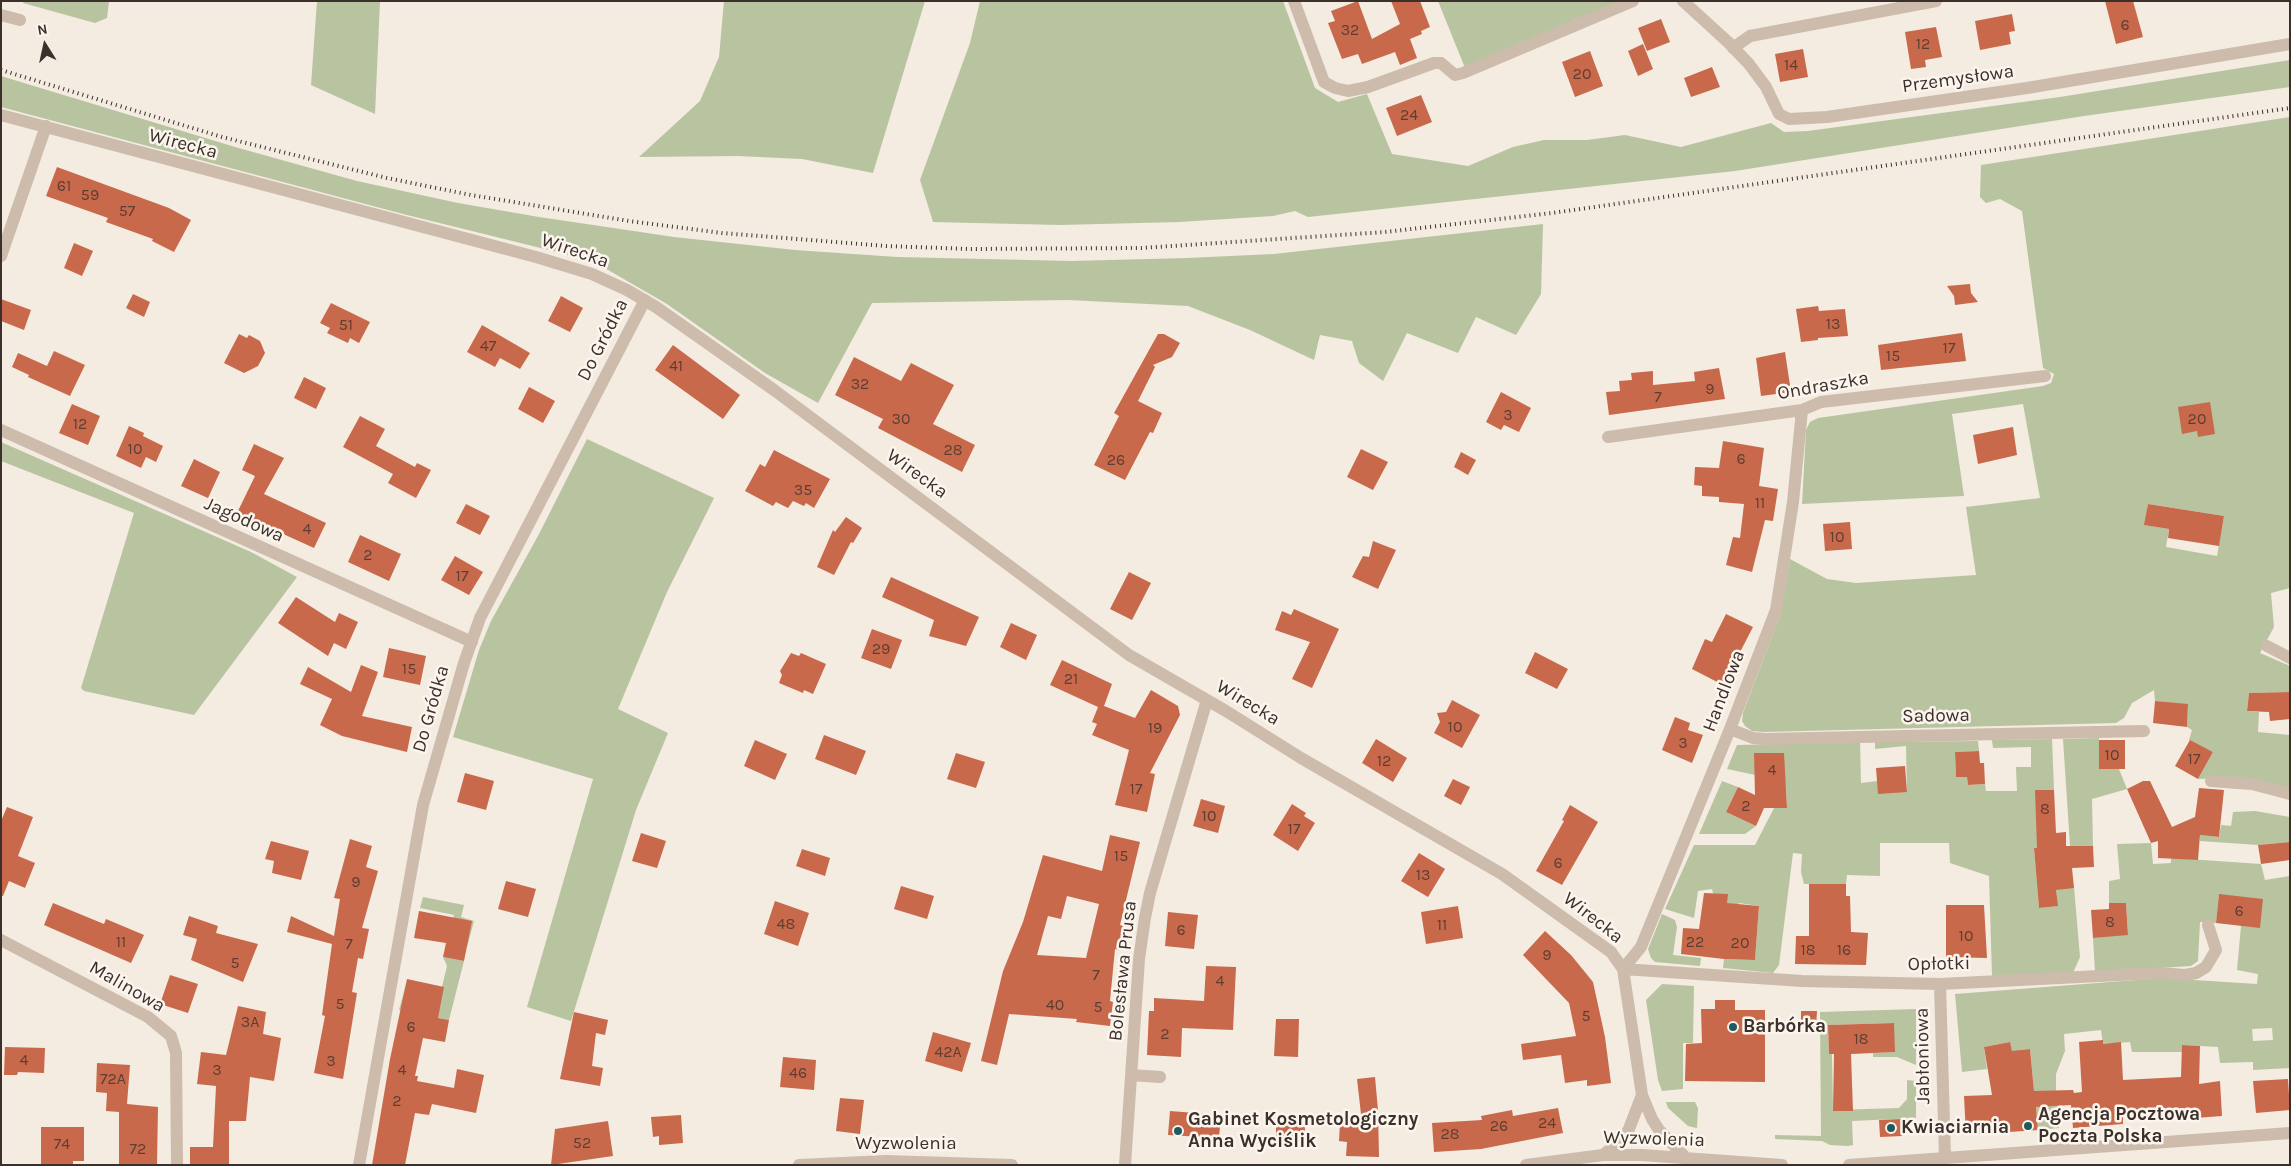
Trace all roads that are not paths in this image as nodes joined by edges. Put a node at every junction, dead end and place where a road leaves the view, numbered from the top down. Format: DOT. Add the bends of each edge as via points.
graph roads {
  1 [pos="1294,1"];
  2 [pos="1633,1"];
  3 [pos="1683,1"];
  4 [pos="1936,1"];
  5 [pos="1,15"];
  6 [pos="20,20"];
  7 [pos="2290,44"];
  8 [pos="1733,48"];
  9 [pos="1,115"];
  10 [pos="46,126"];
  11 [pos="1,256"];
  12 [pos="645,300"];
  13 [pos="2045,376"];
  14 [pos="1802,410"];
  15 [pos="1,430"];
  16 [pos="1608,437"];
  17 [pos="472,642"];
  18 [pos="2267,646"];
  19 [pos="2290,658"];
  20 [pos="1207,700"];
  21 [pos="1730,729"];
  22 [pos="2144,731"];
  23 [pos="2211,781"];
  24 [pos="2290,794"];
  25 [pos="2208,925"];
  26 [pos="1,940"];
  27 [pos="1623,969"];
  28 [pos="1940,984"];
  29 [pos="1131,1075"];
  30 [pos="1160,1077"];
  31 [pos="1642,1095"];
  32 [pos="2290,1133"];
  33 [pos="1603,1155"];
  34 [pos="1686,1158"];
  35 [pos="1945,1158"];
  36 [pos="177,1165"];
  37 [pos="359,1165"];
  38 [pos="799,1165"];
  39 [pos="1012,1165"];
  40 [pos="1126,1165"];
  41 [pos="1526,1165"];
  42 [pos="1782,1165"];
  43 [pos="1849,1165"];
  1 -- 2 [label="street" via="1324,82 1348,91 1434,63 1441,63 1455,75 1463,73"];
  3 -- 8 [label="street, Przemysłowa"];
  4 -- 8 [label="street" via="1750,36"];
  5 -- 6 [label="street"];
  7 -- 8 [label="street, Przemysłowa" via="2027,88 1827,117 1789,119 1780,114 1766,87"];
  9 -- 10 [label="street, Wirecka"];
  10 -- 11 [label="street"];
  10 -- 12 [label="street, Wirecka" via="536,257 592,274"];
  12 -- 17 [label="street, Do Gródka" via="480,618"];
  12 -- 20 [label="street, Wirecka" via="774,390 1129,655"];
  13 -- 14 [label="street, Ondraszka" via="1821,402"];
  14 -- 16 [label="street, Ondraszka"];
  14 -- 21 [label="street, Handlowa" via="1793,502 1776,610"];
  15 -- 17 [label="street, Jagodowa"];
  17 -- 37 [label="street, Do Gródka" via="423,805"];
  18 -- 19 [label="street"];
  20 -- 27 [label="street, Wirecka" via="1502,874 1611,952"];
  20 -- 29 [label="street, Bolesława Prusa" via="1146,909"];
  21 -- 22 [label="street, Sadowa" via="1765,739"];
  21 -- 27 [label="street, Handlowa" via="1641,946"];
  23 -- 24 [label="street" via="2252,784"];
  25 -- 28 [label="street, Opłotki" via="2216,950 2206,967 2196,973"];
  26 -- 36 [label="street, Malinowa" via="148,1017 170,1036 176,1053"];
  27 -- 28 [label="street, Opłotki" via="1802,981"];
  27 -- 31 [label="street, Wirecka"];
  28 -- 35 [label="street, Jabłoniowa"];
  29 -- 30 [label="street"];
  29 -- 40 [label="street, Bolesława Prusa"];
  31 -- 33 [label="street, Wirecka" via="1630,1129"];
  31 -- 34 [label="street, Wirecka" via="1652,1119"];
  32 -- 35 [label="street"];
  33 -- 34 [label="street, Wyzwolenia"];
  33 -- 41 [label="street, Wyzwolenia"];
  34 -- 42 [label="street, Wyzwolenia"];
  35 -- 43 [label="street"];
  38 -- 39 [label="street, Wyzwolenia" via="886,1161"];
}
